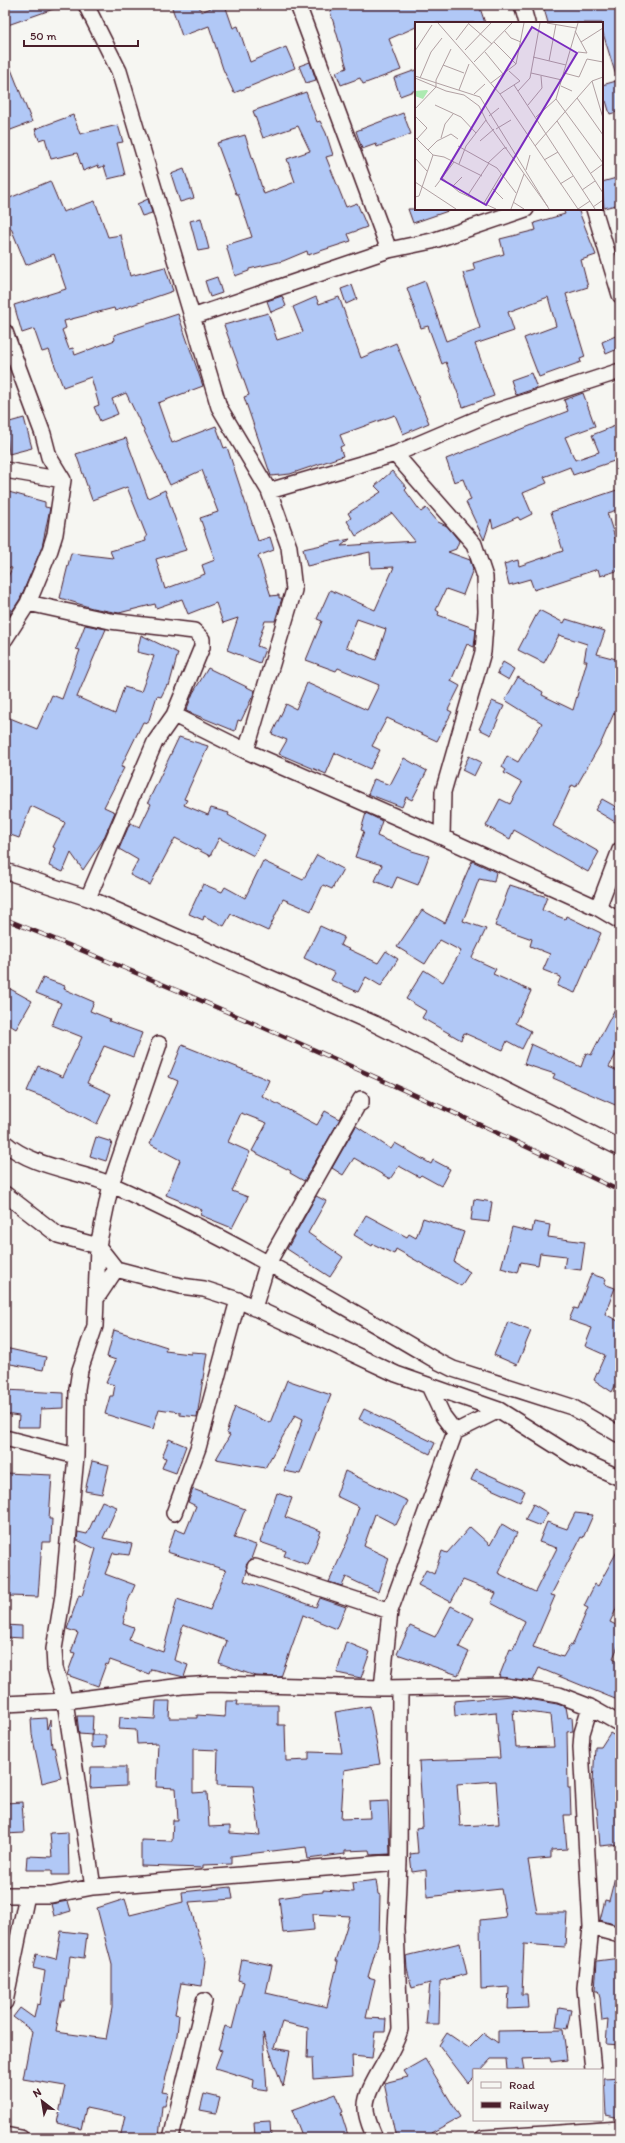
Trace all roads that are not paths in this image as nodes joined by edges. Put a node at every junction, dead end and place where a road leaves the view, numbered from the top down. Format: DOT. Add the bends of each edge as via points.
graph roads {
  1 [pos="86,5"];
  2 [pos="298,5"];
  3 [pos="522,5"];
  4 [pos="527,22"];
  5 [pos="523,210"];
  6 [pos="594,210"];
  7 [pos="389,250"];
  8 [pos="619,290"];
  9 [pos="192,317"];
  10 [pos="5,332"];
  11 [pos="620,371"];
  12 [pos="395,454"];
  13 [pos="5,470"];
  14 [pos="63,480"];
  15 [pos="269,491"];
  16 [pos="28,603"];
  17 [pos="5,639"];
  18 [pos="174,715"];
  19 [pos="246,751"];
  20 [pos="442,837"];
  21 [pos="620,850"];
  22 [pos="5,871"];
  23 [pos="88,898"];
  24 [pos="598,908"];
  25 [pos="620,921"];
  26 [pos="159,1044"];
  27 [pos="361,1103"];
  28 [pos="5,1143"];
  29 [pos="620,1148"];
  30 [pos="110,1184"];
  31 [pos="5,1194"];
  32 [pos="98,1246"];
  33 [pos="267,1265"];
  34 [pos="116,1269"];
  35 [pos="96,1300"];
  36 [pos="238,1300"];
  37 [pos="254,1308"];
  38 [pos="453,1369"];
  39 [pos="430,1388"];
  40 [pos="450,1394"];
  41 [pos="499,1410"];
  42 [pos="443,1416"];
  43 [pos="455,1432"];
  44 [pos="620,1435"];
  45 [pos="5,1438"];
  46 [pos="76,1456"];
  47 [pos="620,1478"];
  48 [pos="174,1514"];
  49 [pos="255,1567"];
  50 [pos="390,1611"];
  51 [pos="382,1688"];
  52 [pos="400,1688"];
  53 [pos="65,1701"];
  54 [pos="5,1704"];
  55 [pos="590,1706"];
  56 [pos="620,1724"];
  57 [pos="399,1862"];
  58 [pos="93,1887"];
  59 [pos="27,1894"];
  60 [pos="5,1895"];
  61 [pos="591,1927"];
  62 [pos="620,1935"];
  63 [pos="204,2001"];
  64 [pos="5,2002"];
  65 [pos="593,2069"];
  66 [pos="592,2125"];
  67 [pos="620,2129"];
  68 [pos="5,2135"];
  69 [pos="20,2138"];
  70 [pos="171,2138"];
  71 [pos="375,2138"];
  72 [pos="483,2138"];
  1 -- 9 [label="street" via="119,71"];
  2 -- 7 [label="street"];
  3 -- 4 [label="street"];
  5 -- 7 [label="street" via="432,241"];
  6 -- 8 [label="street"];
  7 -- 9 [label="street"];
  9 -- 15 [label="street" via="219,407"];
  10 -- 14 [label="street" via="49,457"];
  11 -- 12 [label="street" via="491,413"];
  12 -- 15 [label="street"];
  12 -- 20 [label="street" via="474,544 485,577 483,652 443,792"];
  13 -- 14 [label="street"];
  14 -- 16 [label="street" via="55,534"];
  15 -- 19 [label="street" via="289,547 294,590"];
  16 -- 17 [label="street"];
  16 -- 18 [label="street" via="110,621 194,631 202,639 202,647"];
  18 -- 19 [label="street"];
  18 -- 23 [label="street" via="155,742"];
  19 -- 20 [label="street"];
  20 -- 24 [label="street"];
  21 -- 24 [label="street"];
  22 -- 23 [label="street"];
  23 -- 29 [label="street" via="374,1024"];
  24 -- 25 [label="street"];
  26 -- 30 [label="street"];
  27 -- 33 [label="street" via="361,1099"];
  28 -- 30 [label="street" via="19,1154"];
  30 -- 32 [label="street"];
  30 -- 33 [label="street"];
  31 -- 32 [label="street" via="58,1234"];
  32 -- 34 [label="street"];
  32 -- 35 [label="street"];
  33 -- 37 [label="street"];
  33 -- 38 [label="street"];
  34 -- 35 [label="street"];
  34 -- 36 [label="street" via="181,1286 204,1289"];
  35 -- 46 [label="street" via="95,1326 80,1370 77,1390"];
  36 -- 37 [label="street"];
  36 -- 48 [label="street" via="198,1448"];
  37 -- 39 [label="street"];
  38 -- 40 [label="street"];
  38 -- 44 [label="street" via="572,1407"];
  39 -- 40 [label="street"];
  39 -- 42 [label="street"];
  40 -- 41 [label="street"];
  40 -- 42 [label="street"];
  41 -- 43 [label="street"];
  41 -- 47 [label="street" via="574,1457"];
  42 -- 43 [label="street"];
  43 -- 50 [label="street"];
  45 -- 46 [label="street"];
  46 -- 53 [label="street" via="63,1595 54,1649 55,1668"];
  49 -- 50 [label="street"];
  50 -- 51 [label="street"];
  51 -- 52 [label="street"];
  51 -- 53 [label="street" via="212,1684"];
  52 -- 55 [label="street" via="506,1686 559,1695"];
  52 -- 57 [label="street"];
  53 -- 54 [label="street"];
  53 -- 58 [label="street"];
  55 -- 56 [label="street"];
  55 -- 61 [label="street" via="582,1733 581,1747"];
  57 -- 58 [label="street"];
  57 -- 71 [label="street" via="396,1929 400,2029 395,2044 368,2095 365,2107"];
  58 -- 59 [label="street" via="51,1895"];
  59 -- 60 [label="street"];
  59 -- 64 [label="street"];
  61 -- 62 [label="street"];
  61 -- 65 [label="street" via="585,1988"];
  63 -- 70 [label="street"];
  66 -- 67 [label="street"];
  66 -- 72 [label="street"];
  68 -- 69 [label="street"];
}
